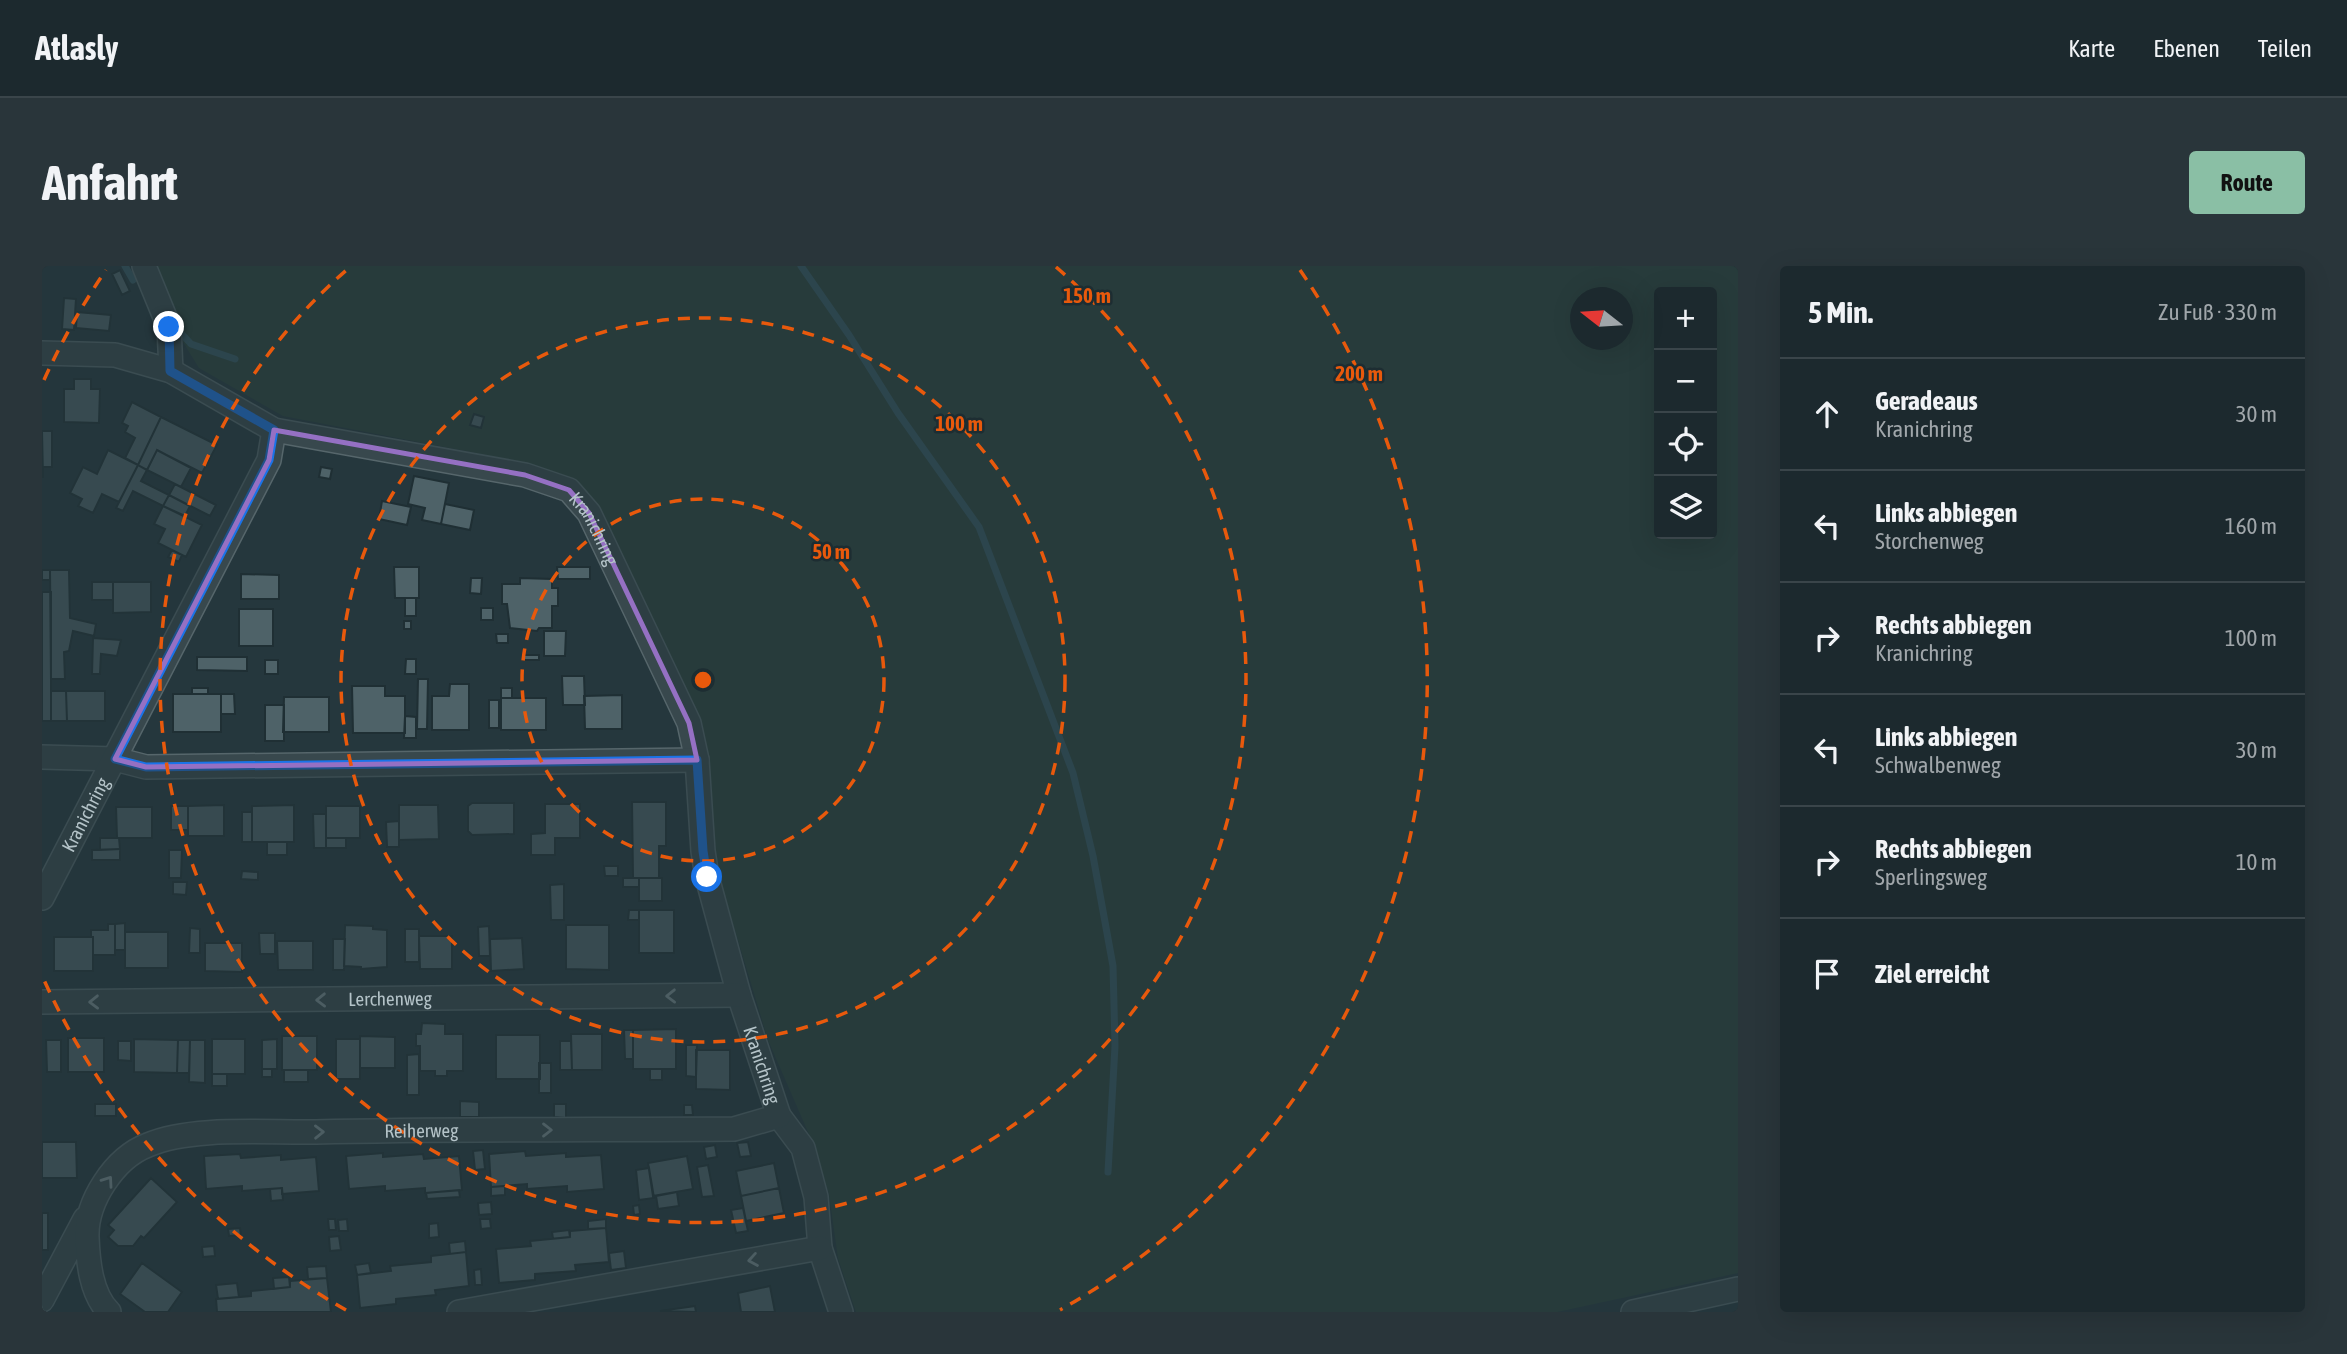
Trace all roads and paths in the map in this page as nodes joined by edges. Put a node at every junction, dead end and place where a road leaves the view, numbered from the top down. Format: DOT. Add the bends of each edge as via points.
graph roads {
  1 [pos="144,266"];
  2 [pos="42,353"];
  3 [pos="170,371"];
  4 [pos="274,430"];
  5 [pos="42,757"];
  6 [pos="115,759"];
  7 [pos="697,760"];
  8 [pos="42,898"];
  9 [pos="739,995"];
  10 [pos="42,1002"];
  11 [pos="779,1116"];
  12 [pos="91,1207"];
  13 [pos="820,1248"];
  14 [pos="1738,1289"];
  15 [pos="42,1300"];
  16 [pos="109,1312"];
  17 [pos="459,1312"];
  18 [pos="841,1312"];
  19 [pos="1633,1312"];
  1 -- 3 [label="street" via="169,327"];
  2 -- 3 [label="street" via="115,355"];
  3 -- 4 [label="street"];
  4 -- 6 [label="street, Kranichring" via="269,460"];
  4 -- 7 [label="street, Kranichring" via="525,475 569,490 589,513 689,723"];
  5 -- 6 [label="street"];
  6 -- 7 [label="street" via="146,767"];
  6 -- 8 [label="street, Kranichring"];
  7 -- 9 [label="street, Kranichring" via="705,864"];
  9 -- 10 [label="street, Lerchenweg, one-way"];
  9 -- 11 [label="street, Kranichring"];
  12 -- 11 [label="street, Reiherweg, one-way" via="127,1158 172,1136 734,1129"];
  11 -- 13 [label="street, Kranichring" via="803,1148 816,1197"];
  12 -- 15 [label="street, Reiherweg"];
  12 -- 16 [label="street, Reiherweg" via="87,1229 92,1281"];
  13 -- 17 [label="street, one-way"];
  13 -- 18 [label="street, Kranichring"];
  14 -- 19 [label="street"];
}
